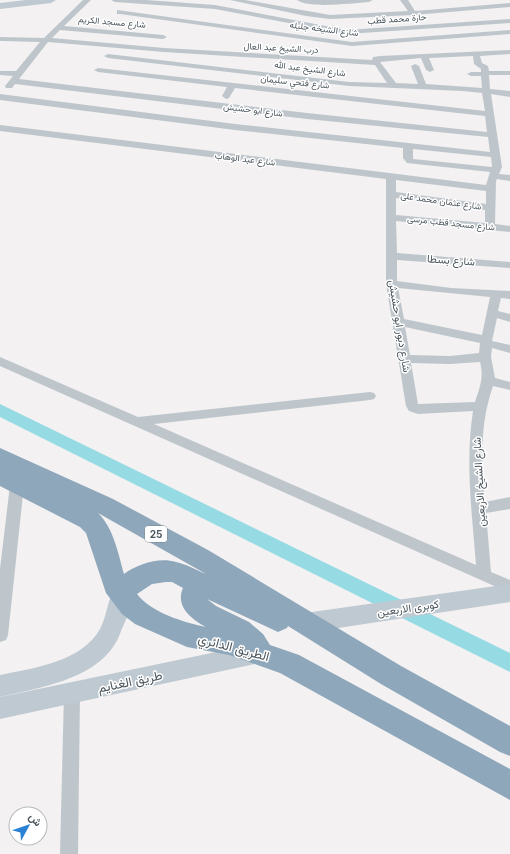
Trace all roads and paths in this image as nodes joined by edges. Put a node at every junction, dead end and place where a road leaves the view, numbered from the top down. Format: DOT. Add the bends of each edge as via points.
graph roads {
  1 [pos="50,0"];
  2 [pos="87,0"];
  3 [pos="220,0"];
  4 [pos="234,0"];
  5 [pos="301,0"];
  6 [pos="369,0"];
  7 [pos="404,0"];
  8 [pos="453,0"];
  9 [pos="115,2"];
  10 [pos="507,4"];
  11 [pos="0,6"];
  12 [pos="215,7"];
  13 [pos="460,9"];
  14 [pos="120,12"];
  15 [pos="413,13"];
  16 [pos="510,21"];
  17 [pos="473,24"];
  18 [pos="59,28"];
  19 [pos="510,32"];
  20 [pos="482,35"];
  21 [pos="163,37"];
  22 [pos="307,38"];
  23 [pos="2,39"];
  24 [pos="46,40"];
  25 [pos="302,49"];
  26 [pos="510,52"];
  27 [pos="455,54"];
  28 [pos="424,55"];
  29 [pos="108,56"];
  30 [pos="477,56"];
  31 [pos="510,58"];
  32 [pos="376,63"];
  33 [pos="455,64"];
  34 [pos="415,66"];
  35 [pos="98,70"];
  36 [pos="430,70"];
  37 [pos="0,73"];
  38 [pos="510,73"];
  39 [pos="20,74"];
  40 [pos="471,74"];
  41 [pos="486,74"];
  42 [pos="442,78"];
  43 [pos="14,82"];
  44 [pos="393,84"];
  45 [pos="232,86"];
  46 [pos="423,86"];
  47 [pos="510,86"];
  48 [pos="486,88"];
  49 [pos="440,90"];
  50 [pos="1,94"];
  51 [pos="510,94"];
  52 [pos="226,96"];
  53 [pos="339,97"];
  54 [pos="288,103"];
  55 [pos="489,114"];
  56 [pos="308,116"];
  57 [pos="354,120"];
  58 [pos="0,128"];
  59 [pos="302,134"];
  60 [pos="492,135"];
  61 [pos="408,146"];
  62 [pos="495,155"];
  63 [pos="495,173"];
  64 [pos="391,177"];
  65 [pos="510,178"];
  66 [pos="491,189"];
  67 [pos="391,194"];
  68 [pos="491,208"];
  69 [pos="391,217"];
  70 [pos="490,227"];
  71 [pos="510,229"];
  72 [pos="391,256"];
  73 [pos="510,265"];
  74 [pos="392,284"];
  75 [pos="510,294"];
  76 [pos="496,295"];
  77 [pos="492,314"];
  78 [pos="510,318"];
  79 [pos="398,322"];
  80 [pos="486,342"];
  81 [pos="510,349"];
  82 [pos="485,357"];
  83 [pos="405,359"];
  84 [pos="0,361"];
  85 [pos="488,380"];
  86 [pos="510,386"];
  87 [pos="370,396"];
  88 [pos="480,406"];
  89 [pos="137,421"];
  90 [pos="0,457"];
  91 [pos="9,480"];
  92 [pos="510,503"];
  93 [pos="480,509"];
  94 [pos="484,576"];
  95 [pos="200,583"];
  96 [pos="510,587"];
  97 [pos="510,593"];
  98 [pos="120,595"];
  99 [pos="305,624"];
  100 [pos="0,635"];
  101 [pos="260,653"];
  102 [pos="0,686"];
  103 [pos="72,693"];
  104 [pos="0,708"];
  105 [pos="510,742"];
  106 [pos="510,785"];
  107 [pos="69,854"];
  1 -- 11 [label="main road"];
  2 -- 18 [label="street"];
  3 -- 12 [label="street"];
  4 -- 15 [label="street" via="322,16"];
  5 -- 6 [label="street" via="324,3"];
  7 -- 15 [label="street"];
  8 -- 13 [label="street"];
  9 -- 12 [label="street, حارة محمد قطب"];
  10 -- 13 [label="street"];
  12 -- 17 [label="street, حارة محمد قطب" via="347,32"];
  13 -- 15 [label="street"];
  13 -- 17 [label="street"];
  14 -- 22 [label="street, شارع الشيخه جليله"];
  16 -- 17 [label="street, حارة محمد قطب"];
  17 -- 20 [label="street"];
  18 -- 21 [label="street, شارع مسجد الكريم"];
  18 -- 24 [label="street"];
  19 -- 20 [label="street, شارع الشيخه جليله"];
  20 -- 22 [label="street, شارع الشيخه جليله" via="360,44"];
  22 -- 25 [label="street"];
  23 -- 24 [label="street, درب الشيخ عبد العال"];
  24 -- 32 [label="street, درب الشيخ عبد العال"];
  24 -- 39 [label="street"];
  26 -- 30 [label="street, درب الشيخ عبد العال"];
  27 -- 28 [label="street, درب الشيخ عبد العال"];
  27 -- 30 [label="street, درب الشيخ عبد العال"];
  27 -- 33 [label="street"];
  28 -- 32 [label="street, درب الشيخ عبد العال" via="380,58 376,59"];
  28 -- 36 [label="street"];
  29 -- 44 [label="street, شارع الشيخ عبد الله" via="350,84"];
  30 -- 31 [label="street"];
  30 -- 41 [label="street" via="478,64 485,67"];
  32 -- 44 [label="street"];
  34 -- 46 [label="street"];
  35 -- 45 [label="street, شارع فتحي سليمان" via="188,85"];
  37 -- 39 [label="street"];
  38 -- 41 [label="street"];
  39 -- 43 [label="street"];
  40 -- 41 [label="street"];
  41 -- 48 [label="street"];
  42 -- 49 [label="street"];
  43 -- 50 [label="street"];
  43 -- 56 [label="street, شارع ابو حشيش"];
  44 -- 46 [label="street, شارع الشيخ عبد الله"];
  45 -- 52 [label="street"];
  45 -- 53 [label="street, شارع فتحي سليمان" via="321,99"];
  46 -- 49 [label="street, شارع الشيخ عبد الله"];
  47 -- 48 [label="street"];
  48 -- 49 [label="street, شارع الشيخ عبد الله"];
  48 -- 51 [label="street, شارع الشيخ عبد الله"];
  48 -- 55 [label="street"];
  50 -- 59 [label="street"];
  53 -- 55 [label="street, شارع فتحي سليمان" via="397,106"];
  53 -- 57 [label="street"];
  54 -- 56 [label="street"];
  55 -- 60 [label="street"];
  56 -- 57 [label="street, شارع ابو حشيش"];
  56 -- 59 [label="street"];
  57 -- 60 [label="street, شارع ابو حشيش"];
  58 -- 64 [label="street, شارع عبد الوهاب"];
  59 -- 61 [label="street"];
  60 -- 62 [label="street"];
  61 -- 62 [label="street"];
  61 -- 63 [label="street" via="410,161"];
  62 -- 63 [label="street"];
  63 -- 65 [label="street"];
  63 -- 66 [label="street"];
  64 -- 66 [label="street, شارع عبد الوهاب"];
  64 -- 67 [label="street, شارع دبور ابو حشيش"];
  66 -- 68 [label="street"];
  67 -- 68 [label="street, شارع عثمان محمد على"];
  67 -- 69 [label="street, شارع دبور ابو حشيش"];
  68 -- 70 [label="street"];
  69 -- 70 [label="street, شارع مسجد قطب مرسى"];
  69 -- 72 [label="street, شارع دبور ابو حشيش"];
  70 -- 71 [label="street, شارع مسجد قطب مرسى"];
  72 -- 73 [label="street, شارع بسطا"];
  72 -- 74 [label="street, شارع دبور ابو حشيش"];
  74 -- 76 [label="street"];
  74 -- 79 [label="street, شارع دبور ابو حشيش"];
  75 -- 76 [label="street"];
  76 -- 77 [label="street, شارع الشيخ الاربعين"];
  77 -- 78 [label="street"];
  77 -- 80 [label="street, شارع الشيخ الاربعين"];
  79 -- 80 [label="street"];
  79 -- 83 [label="street, شارع دبور ابو حشيش"];
  80 -- 81 [label="street"];
  80 -- 82 [label="street, شارع الشيخ الاربعين"];
  82 -- 83 [label="street" via="450,360"];
  82 -- 85 [label="street, شارع الشيخ الاربعين"];
  83 -- 88 [label="street, شارع دبور ابو حشيش" via="414,408"];
  84 -- 89 [label="street"];
  85 -- 86 [label="street"];
  85 -- 88 [label="street, شارع الشيخ الاربعين"];
  87 -- 89 [label="street"];
  88 -- 93 [label="street, شارع الشيخ الاربعين" via="475,461"];
  89 -- 94 [label="street"];
  90 -- 99 [label="highway, 25" via="105,506 151,531"];
  91 -- 98 [label="highway, الطريق الدائري" via="82,515 95,526 102,540 110,574"];
  91 -- 100 [label="street"];
  92 -- 93 [label="street"];
  93 -- 94 [label="street, شارع الشيخ الاربعين"];
  94 -- 96 [label="street"];
  95 -- 98 [label="highway" via="175,572 154,572 135,579"];
  95 -- 99 [label="highway" via="275,619"];
  95 -- 101 [label="highway" via="194,593 198,608 242,631"];
  97 -- 99 [label="main road, كوبرى الاربعين"];
  98 -- 101 [label="highway, الطريق الدائري" via="131,606 159,624 187,635 228,643"];
  98 -- 102 [label="main road" via="119,612 112,629 100,646 85,660 66,670"];
  99 -- 105 [label="highway, 25"];
  101 -- 103 [label="main road, طريق الغنايم"];
  101 -- 106 [label="highway, الطريق الدائري" via="289,664"];
  103 -- 104 [label="main road, طريق الغنايم"];
  103 -- 107 [label="street"];
}
